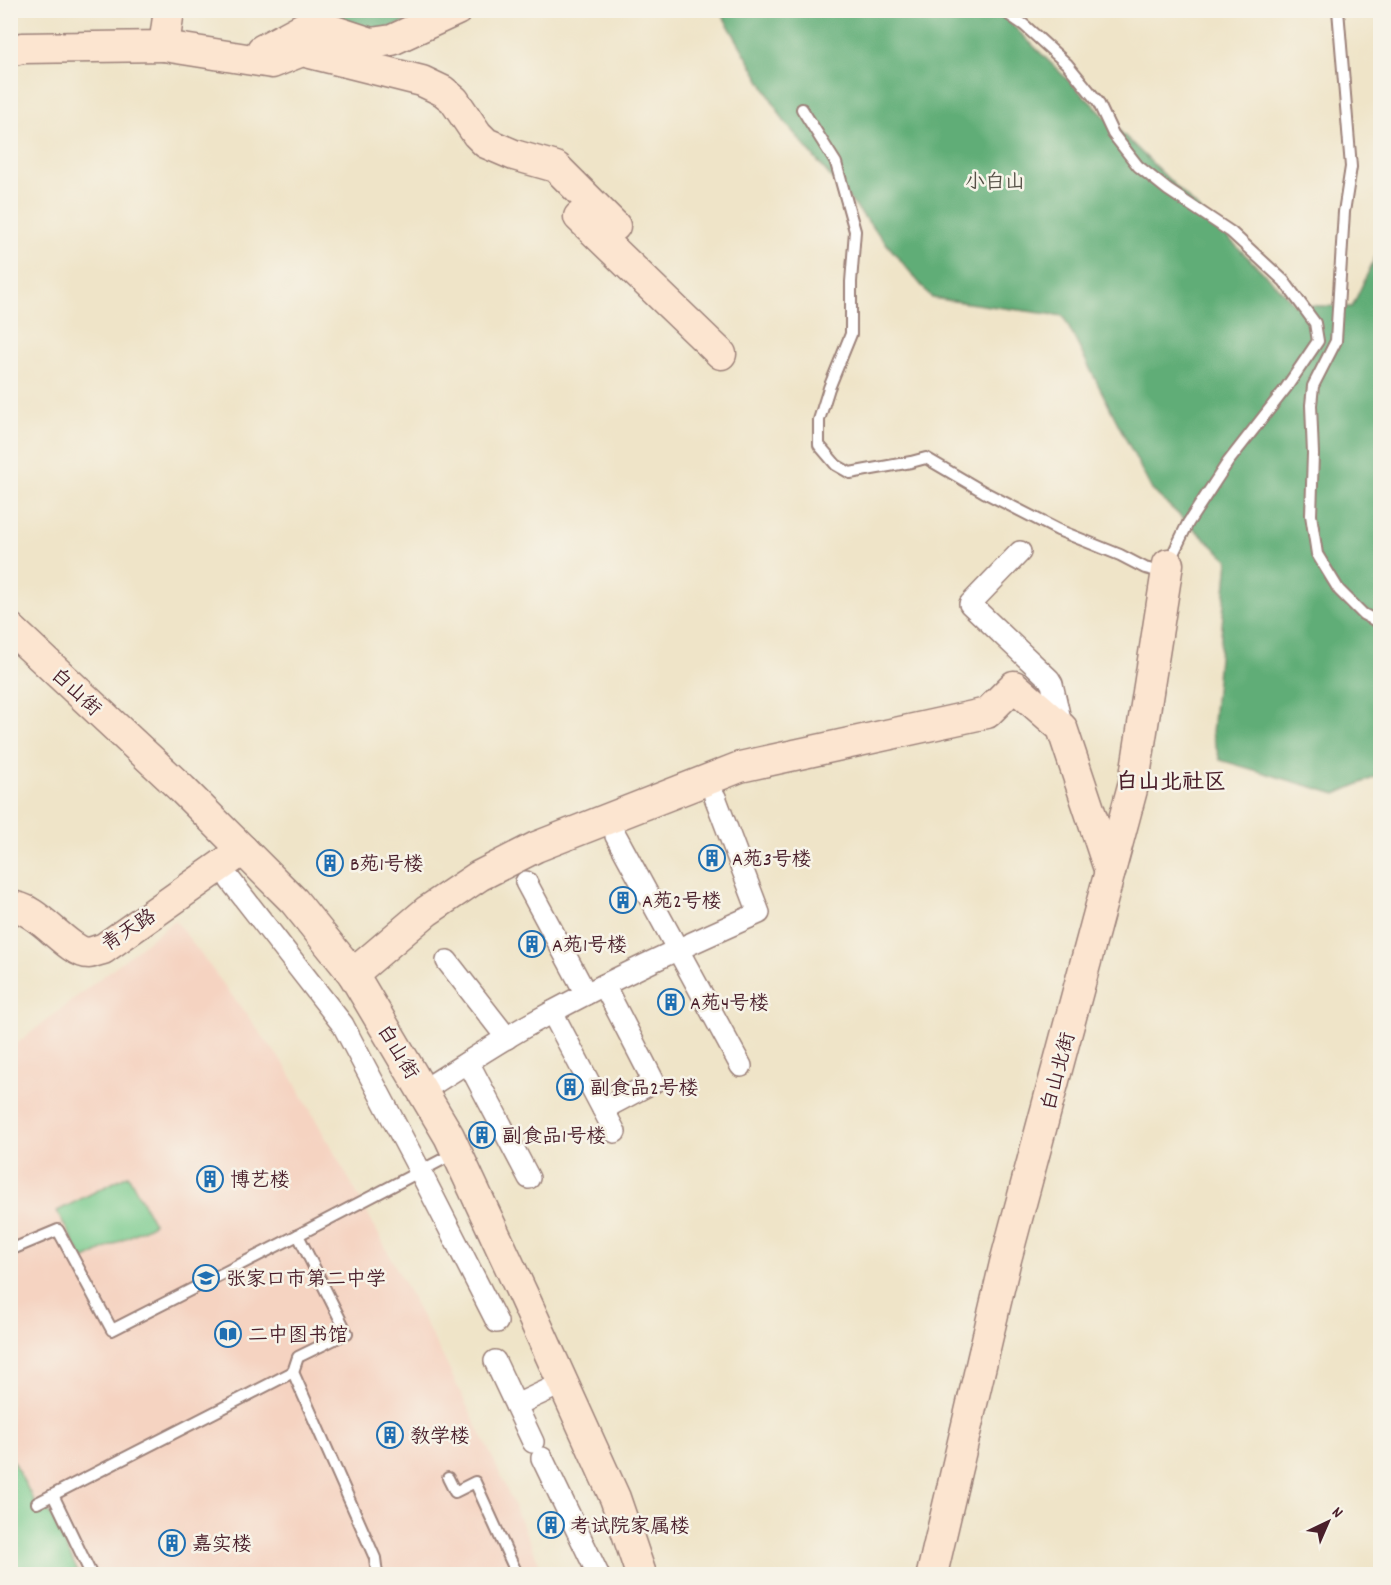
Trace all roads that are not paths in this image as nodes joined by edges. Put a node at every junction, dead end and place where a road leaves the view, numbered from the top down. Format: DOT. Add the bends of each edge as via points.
graph roads {
  1 [pos="168,10"];
  2 [pos="457,10"];
  3 [pos="999,10"];
  4 [pos="1338,10"];
  5 [pos="164,46"];
  6 [pos="10,51"];
  7 [pos="246,59"];
  8 [pos="802,109"];
  9 [pos="514,155"];
  10 [pos="615,226"];
  11 [pos="1337,322"];
  12 [pos="1316,329"];
  13 [pos="721,354"];
  14 [pos="1020,552"];
  15 [pos="1167,569"];
  16 [pos="1380,623"];
  17 [pos="10,628"];
  18 [pos="1062,728"];
  19 [pos="715,797"];
  20 [pos="616,836"];
  21 [pos="243,850"];
  22 [pos="1110,872"];
  23 [pos="230,880"];
  24 [pos="526,882"];
  25 [pos="10,907"];
  26 [pos="678,950"];
  27 [pos="447,961"];
  28 [pos="353,974"];
  29 [pos="595,990"];
  30 [pos="552,1012"];
  31 [pos="507,1038"];
  32 [pos="468,1062"];
  33 [pos="741,1066"];
  34 [pos="422,1091"];
  35 [pos="603,1109"];
  36 [pos="615,1132"];
  37 [pos="456,1152"];
  38 [pos="420,1171"];
  39 [pos="529,1178"];
  40 [pos="298,1235"];
  41 [pos="10,1250"];
  42 [pos="497,1322"];
  43 [pos="495,1361"];
  44 [pos="293,1372"];
  45 [pos="563,1383"];
  46 [pos="516,1405"];
  47 [pos="448,1478"];
  48 [pos="53,1494"];
  49 [pos="37,1503"];
  50 [pos="640,1574"];
  51 [pos="91,1575"];
  52 [pos="377,1575"];
  53 [pos="516,1575"];
  54 [pos="598,1575"];
  55 [pos="932,1575"];
  1 -- 5 [label="street"];
  2 -- 7 [label="street" via="392,40 371,43 319,26 303,28"];
  3 -- 12 [label="lane" via="1024,25 1067,64 1098,102 1113,134 1138,166 1231,232 1284,281"];
  4 -- 11 [label="lane" via="1350,167"];
  5 -- 6 [label="street"];
  5 -- 7 [label="street"];
  7 -- 9 [label="street" via="272,63 302,51 422,81 454,100 486,143"];
  8 -- 15 [label="lane" via="836,164 855,231 851,334 819,420 819,445 836,465 850,473 926,458 1058,530 1145,568"];
  9 -- 10 [label="street" via="556,167"];
  9 -- 13 [label="street"];
  11 -- 12 [label="lane"];
  11 -- 16 [label="lane" via="1336,341 1313,386 1311,515 1317,554 1339,590 1363,614"];
  12 -- 15 [label="lane" via="1318,341 1228,462 1188,523"];
  14 -- 18 [label="street" via="970,604 1049,679"];
  15 -- 22 [label="street, 白山北街" via="1134,782"];
  17 -- 21 [label="street, 白山街"];
  18 -- 22 [label="street"];
  18 -- 28 [label="street" via="1014,686 987,713 740,767 536,847 479,876 427,911"];
  19 -- 26 [label="street" via="759,913"];
  20 -- 26 [label="street"];
  21 -- 25 [label="street, 青天路" via="103,949 87,953 27,911"];
  21 -- 28 [label="street, 白山街" via="294,901"];
  22 -- 55 [label="street, 白山北街" via="1005,1263"];
  23 -- 38 [label="street" via="343,1025"];
  24 -- 29 [label="street"];
  26 -- 29 [label="street"];
  26 -- 33 [label="street"];
  27 -- 31 [label="street"];
  28 -- 34 [label="street, 白山街"];
  29 -- 30 [label="street"];
  29 -- 35 [label="street" via="654,1082"];
  30 -- 31 [label="street"];
  30 -- 35 [label="street"];
  31 -- 32 [label="street"];
  32 -- 34 [label="street"];
  32 -- 39 [label="street"];
  34 -- 37 [label="street, 白山街"];
  35 -- 36 [label="street"];
  37 -- 38 [label="lane"];
  37 -- 45 [label="street, 白山街"];
  38 -- 40 [label="lane"];
  38 -- 42 [label="street"];
  40 -- 41 [label="lane" via="112,1330 58,1230"];
  40 -- 44 [label="lane" via="347,1333 298,1357"];
  43 -- 46 [label="street"];
  44 -- 48 [label="lane"];
  44 -- 52 [label="lane" via="375,1558"];
  45 -- 46 [label="street"];
  45 -- 50 [label="street, 白山街" via="615,1498"];
  46 -- 54 [label="street"];
  47 -- 53 [label="lane" via="455,1492 475,1482"];
  48 -- 49 [label="lane"];
  48 -- 51 [label="lane"];
}
